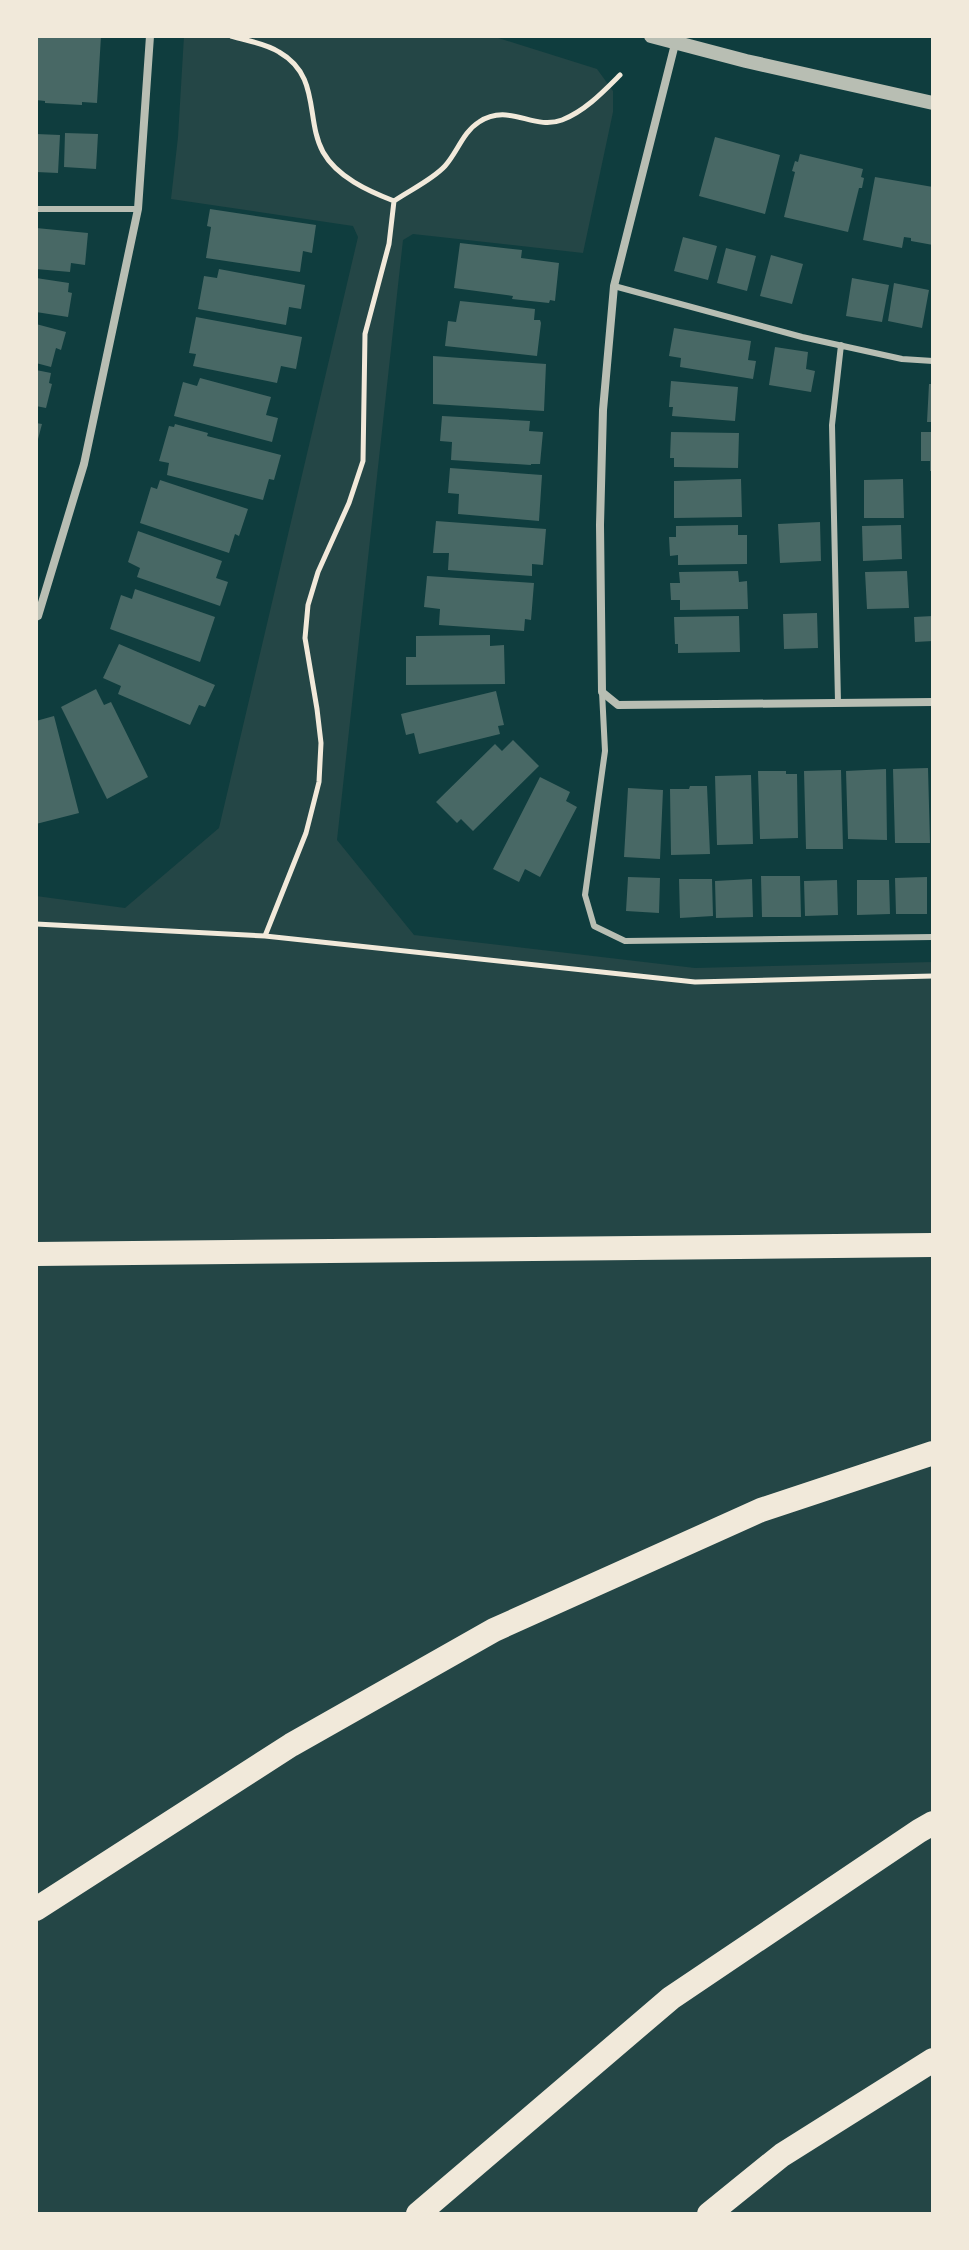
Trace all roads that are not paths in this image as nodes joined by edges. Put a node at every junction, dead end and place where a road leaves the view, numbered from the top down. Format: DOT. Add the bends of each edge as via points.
graph roads {
  1 [pos="150,36"];
  2 [pos="651,36"];
  3 [pos="675,44"];
  4 [pos="933,103"];
  5 [pos="36,209"];
  6 [pos="138,209"];
  7 [pos="614,286"];
  8 [pos="841,345"];
  9 [pos="933,361"];
  10 [pos="36,617"];
  11 [pos="602,692"];
  12 [pos="838,702"];
  13 [pos="933,702"];
  14 [pos="933,937"];
  15 [pos="933,1245"];
  16 [pos="36,1254"];
  17 [pos="933,1453"];
  18 [pos="933,1823"];
  19 [pos="36,1909"];
  20 [pos="933,2060"];
  21 [pos="418,2214"];
  22 [pos="709,2214"];
  1 -- 6 [label="street"];
  2 -- 3 [label="street"];
  3 -- 4 [label="street"];
  3 -- 7 [label="street"];
  5 -- 6 [label="lane"];
  6 -- 10 [label="street" via="84,464"];
  7 -- 8 [label="lane"];
  7 -- 11 [label="street" via="603,410"];
  8 -- 9 [label="lane"];
  8 -- 12 [label="lane" via="832,425"];
  11 -- 12 [label="street" via="618,705"];
  11 -- 14 [label="lane" via="605,751 585,895 594,926 625,941"];
  12 -- 13 [label="street"];
  15 -- 16 [label="highway"];
  17 -- 19 [label="highway" via="761,1510 494,1630 291,1745"];
  18 -- 21 [label="highway" via="671,1998"];
  20 -- 22 [label="highway" via="782,2155"];
}
